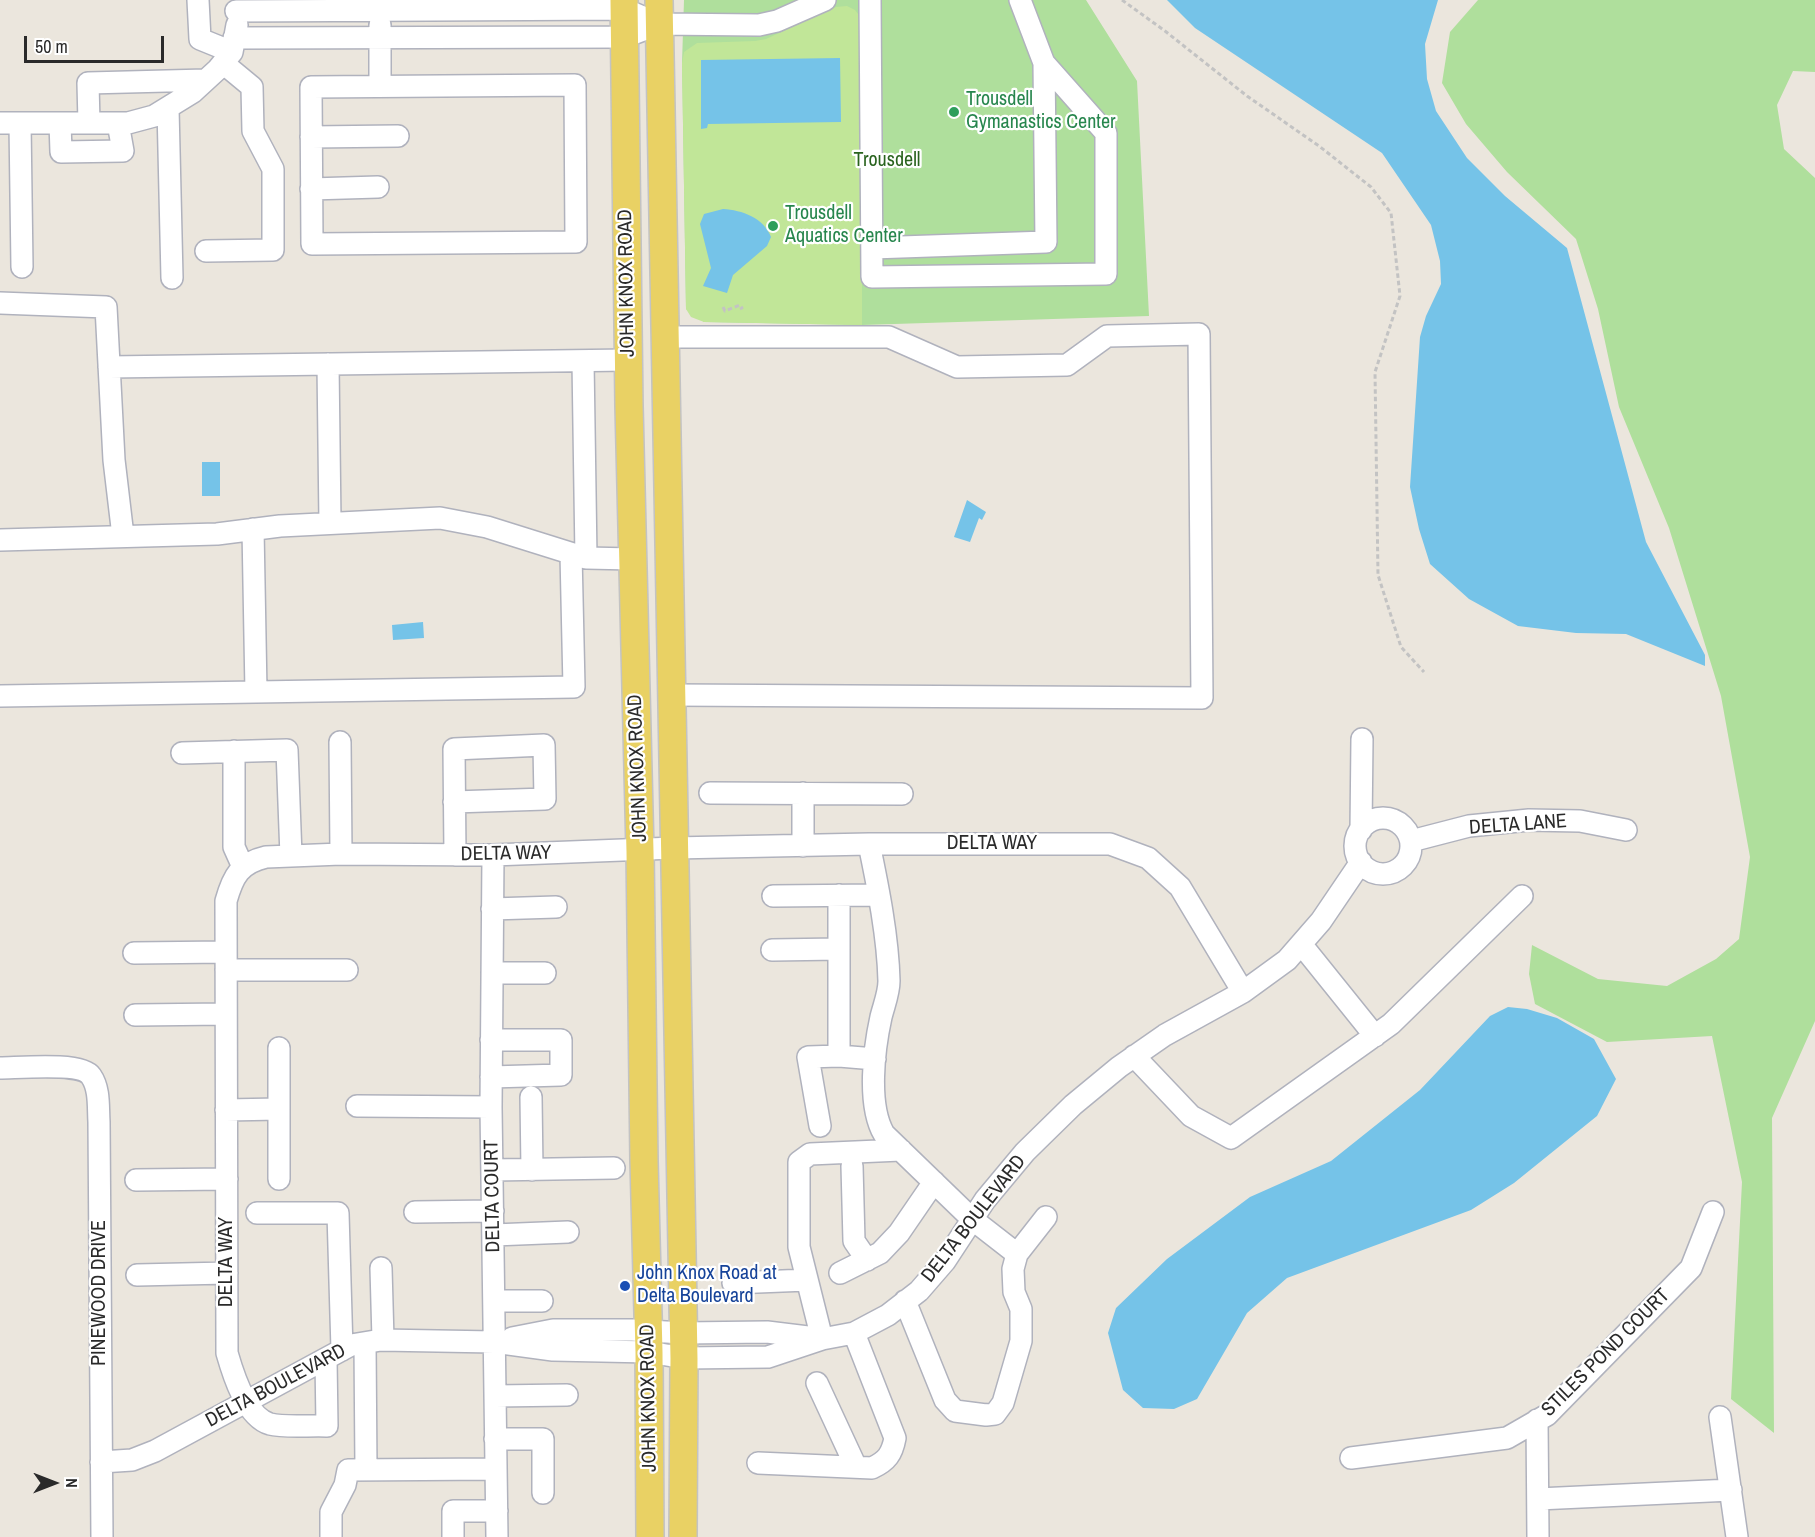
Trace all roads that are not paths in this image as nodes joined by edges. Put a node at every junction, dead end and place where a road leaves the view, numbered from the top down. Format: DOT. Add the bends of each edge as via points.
graph roads {
  1 [pos="198,0"];
  2 [pos="825,0"];
  3 [pos="870,0"];
  4 [pos="1020,0"];
  5 [pos="235,5"];
  6 [pos="380,5"];
  7 [pos="557,5"];
  8 [pos="624,5"];
  9 [pos="659,12"];
  10 [pos="625,37"];
  11 [pos="380,38"];
  12 [pos="230,51"];
  13 [pos="1044,63"];
  14 [pos="206,80"];
  15 [pos="380,86"];
  16 [pos="168,108"];
  17 [pos="10,123"];
  18 [pos="60,123"];
  19 [pos="89,123"];
  20 [pos="118,123"];
  21 [pos="398,136"];
  22 [pos="311,137"];
  23 [pos="378,188"];
  24 [pos="311,189"];
  25 [pos="872,248"];
  26 [pos="206,251"];
  27 [pos="22,267"];
  28 [pos="172,278"];
  29 [pos="0,303"];
  30 [pos="628,349"];
  31 [pos="665,349"];
  32 [pos="583,361"];
  33 [pos="328,364"];
  34 [pos="109,367"];
  35 [pos="330,523"];
  36 [pos="253,529"];
  37 [pos="123,536"];
  38 [pos="0,540"];
  39 [pos="578,556"];
  40 [pos="633,559"];
  41 [pos="256,692"];
  42 [pos="672,695"];
  43 [pos="0,696"];
  44 [pos="1362,739"];
  45 [pos="340,742"];
  46 [pos="234,751"];
  47 [pos="182,753"];
  48 [pos="710,793"];
  49 [pos="803,793"];
  50 [pos="902,794"];
  51 [pos="454,802"];
  52 [pos="1361,830"];
  53 [pos="1626,830"];
  54 [pos="1411,841"];
  55 [pos="869,844"];
  56 [pos="803,846"];
  57 [pos="675,848"];
  58 [pos="640,851"];
  59 [pos="341,854"];
  60 [pos="455,855"];
  61 [pos="493,855"];
  62 [pos="291,856"];
  63 [pos="1361,862"];
  64 [pos="243,867"];
  65 [pos="839,895"];
  66 [pos="878,895"];
  67 [pos="773,896"];
  68 [pos="1522,896"];
  69 [pos="556,907"];
  70 [pos="492,909"];
  71 [pos="1301,944"];
  72 [pos="839,949"];
  73 [pos="772,950"];
  74 [pos="134,953"];
  75 [pos="226,961"];
  76 [pos="347,970"];
  77 [pos="545,973"];
  78 [pos="492,974"];
  79 [pos="1243,992"];
  80 [pos="226,1014"];
  81 [pos="135,1015"];
  82 [pos="1375,1036"];
  83 [pos="491,1040"];
  84 [pos="279,1048"];
  85 [pos="839,1056"];
  86 [pos="1134,1056"];
  87 [pos="875,1059"];
  88 [pos="0,1068"];
  89 [pos="491,1077"];
  90 [pos="531,1097"];
  91 [pos="357,1106"];
  92 [pos="491,1107"];
  93 [pos="279,1108"];
  94 [pos="226,1110"];
  95 [pos="820,1126"];
  96 [pos="901,1150"];
  97 [pos="852,1166"];
  98 [pos="614,1168"];
  99 [pos="493,1170"];
  100 [pos="532,1170"];
  101 [pos="227,1179"];
  102 [pos="279,1179"];
  103 [pos="136,1180"];
  104 [pos="934,1182"];
  105 [pos="493,1211"];
  106 [pos="415,1212"];
  107 [pos="1713,1212"];
  108 [pos="257,1213"];
  109 [pos="1046,1217"];
  110 [pos="972,1219"];
  111 [pos="568,1232"];
  112 [pos="494,1235"];
  113 [pos="1017,1254"];
  114 [pos="867,1260"];
  115 [pos="381,1268"];
  116 [pos="227,1273"];
  117 [pos="840,1273"];
  118 [pos="137,1275"];
  119 [pos="807,1280"];
  120 [pos="733,1282"];
  121 [pos="494,1301"];
  122 [pos="542,1301"];
  123 [pos="905,1301"];
  124 [pos="854,1333"];
  125 [pos="822,1339"];
  126 [pos="649,1341"];
  127 [pos="374,1342"];
  128 [pos="494,1342"];
  129 [pos="683,1346"];
  130 [pos="334,1354"];
  131 [pos="817,1383"];
  132 [pos="567,1395"];
  133 [pos="495,1396"];
  134 [pos="247,1402"];
  135 [pos="1720,1417"];
  136 [pos="1537,1420"];
  137 [pos="495,1439"];
  138 [pos="1351,1458"];
  139 [pos="101,1462"];
  140 [pos="758,1463"];
  141 [pos="856,1467"];
  142 [pos="496,1469"];
  143 [pos="366,1470"];
  144 [pos="1731,1490"];
  145 [pos="543,1493"];
  146 [pos="1538,1499"];
  147 [pos="497,1511"];
  148 [pos="102,1537"];
  149 [pos="331,1537"];
  150 [pos="453,1537"];
  151 [pos="497,1537"];
  152 [pos="650,1537"];
  153 [pos="683,1537"];
  154 [pos="1538,1537"];
  155 [pos="1737,1537"];
  1 -- 12 [label="street" via="200,39"];
  2 -- 9 [label="street" via="759,25"];
  3 -- 25 [label="street"];
  4 -- 13 [label="street"];
  5 -- 6 [label="street"];
  5 -- 12 [label="street" via="237,26"];
  6 -- 7 [label="street"];
  6 -- 11 [label="street"];
  7 -- 8 [label="street"];
  8 -- 9 [label="street"];
  8 -- 10 [label="main road, JOHN KNOX ROAD"];
  9 -- 10 [label="street"];
  9 -- 31 [label="main road, JOHN KNOX ROAD"];
  10 -- 11 [label="street"];
  10 -- 30 [label="main road, JOHN KNOX ROAD"];
  11 -- 12 [label="street"];
  11 -- 15 [label="street"];
  12 -- 14 [label="street"];
  12 -- 26 [label="street" via="252,87 253,131 273,169 273,250"];
  13 -- 25 [label="street" via="1046,242"];
  13 -- 25 [label="street" via="1107,133 1107,274 872,277"];
  14 -- 16 [label="street"];
  14 -- 19 [label="street" via="88,82"];
  15 -- 22 [label="street" via="311,87"];
  15 -- 24 [label="street" via="575,85 576,242 312,244"];
  16 -- 20 [label="street" via="154,116"];
  16 -- 28 [label="street"];
  17 -- 18 [label="street"];
  17 -- 27 [label="street"];
  18 -- 19 [label="street"];
  18 -- 20 [label="street" via="61,153 123,151"];
  19 -- 20 [label="street"];
  21 -- 22 [label="street"];
  22 -- 24 [label="street"];
  23 -- 24 [label="street"];
  29 -- 34 [label="street" via="106,307"];
  30 -- 31 [label="main road"];
  30 -- 32 [label="street"];
  30 -- 40 [label="main road, JOHN KNOX ROAD"];
  31 -- 42 [label="main road, JOHN KNOX ROAD"];
  31 -- 42 [label="street" via="889,338 957,367 1067,365 1107,336 1199,334 1202,698"];
  32 -- 33 [label="street"];
  32 -- 39 [label="street"];
  33 -- 34 [label="street"];
  33 -- 35 [label="street"];
  34 -- 37 [label="street"];
  35 -- 36 [label="street"];
  35 -- 39 [label="street" via="440,518 488,527"];
  36 -- 37 [label="street" via="217,534"];
  36 -- 41 [label="street"];
  37 -- 38 [label="street"];
  39 -- 40 [label="street"];
  39 -- 41 [label="street" via="574,687"];
  40 -- 58 [label="main road, JOHN KNOX ROAD"];
  41 -- 43 [label="street"];
  42 -- 57 [label="main road, JOHN KNOX ROAD"];
  44 -- 52 [label="street"];
  45 -- 59 [label="street"];
  46 -- 47 [label="street"];
  46 -- 62 [label="street" via="287,750"];
  46 -- 64 [label="street" via="234,848"];
  48 -- 49 [label="street"];
  49 -- 50 [label="street"];
  49 -- 56 [label="street"];
  51 -- 51 [label="street" via="545,800 544,745 454,749"];
  51 -- 60 [label="street"];
  52 -- 54 [label="street" via="1367,823 1389,818 1406,830"];
  52 -- 63 [label="street" via="1355,850"];
  53 -- 54 [label="street, DELTA LANE" via="1580,821 1529,820 1469,826"];
  54 -- 63 [label="street" via="1409,857 1391,873 1373,872"];
  55 -- 56 [label="street, DELTA WAY"];
  55 -- 66 [label="street"];
  55 -- 79 [label="street, DELTA WAY" via="1110,844 1148,858 1179,887"];
  56 -- 57 [label="street, DELTA WAY"];
  57 -- 58 [label="street, DELTA WAY"];
  57 -- 129 [label="main road, JOHN KNOX ROAD"];
  58 -- 61 [label="street, DELTA WAY"];
  58 -- 126 [label="main road, JOHN KNOX ROAD"];
  59 -- 60 [label="street, DELTA WAY"];
  59 -- 62 [label="street, DELTA WAY"];
  60 -- 61 [label="street, DELTA WAY"];
  61 -- 70 [label="street, DELTA COURT"];
  62 -- 64 [label="street, DELTA WAY" via="256,859"];
  63 -- 71 [label="street, DELTA BOULEVARD"];
  64 -- 75 [label="street, DELTA WAY" via="231,882 226,901"];
  65 -- 66 [label="street"];
  65 -- 67 [label="street"];
  65 -- 72 [label="street"];
  66 -- 87 [label="street" via="889,981"];
  68 -- 82 [label="street"];
  69 -- 70 [label="street"];
  70 -- 78 [label="street, DELTA COURT"];
  71 -- 79 [label="street, DELTA BOULEVARD" via="1287,960"];
  71 -- 82 [label="street"];
  72 -- 73 [label="street"];
  72 -- 85 [label="street"];
  74 -- 75 [label="street"];
  75 -- 76 [label="street"];
  75 -- 80 [label="street, DELTA WAY"];
  77 -- 78 [label="street"];
  78 -- 83 [label="street, DELTA COURT"];
  79 -- 86 [label="street, DELTA BOULEVARD"];
  80 -- 81 [label="street"];
  80 -- 94 [label="street, DELTA WAY"];
  82 -- 86 [label="street" via="1231,1138 1191,1116"];
  83 -- 89 [label="street, DELTA COURT"];
  83 -- 89 [label="street" via="561,1040 561,1075"];
  84 -- 93 [label="street"];
  85 -- 87 [label="street"];
  85 -- 95 [label="street" via="808,1057"];
  86 -- 110 [label="street, DELTA BOULEVARD" via="1073,1105 1025,1152"];
  87 -- 96 [label="street" via="875,1106 880,1126"];
  88 -- 139 [label="street, PINEWOOD DRIVE" via="87,1071 97,1091"];
  89 -- 92 [label="street, DELTA COURT"];
  90 -- 100 [label="street"];
  91 -- 92 [label="street"];
  92 -- 99 [label="street, DELTA COURT"];
  93 -- 94 [label="street"];
  93 -- 102 [label="street"];
  94 -- 101 [label="street, DELTA WAY"];
  96 -- 104 [label="street"];
  96 -- 119 [label="street" via="810,1154 799,1162 799,1247"];
  97 -- 114 [label="street" via="854,1241"];
  98 -- 100 [label="street"];
  99 -- 100 [label="street"];
  99 -- 105 [label="street, DELTA COURT"];
  101 -- 103 [label="street"];
  101 -- 116 [label="street, DELTA WAY"];
  104 -- 110 [label="street"];
  104 -- 114 [label="street" via="899,1233 880,1253"];
  105 -- 106 [label="street"];
  105 -- 112 [label="street, DELTA COURT"];
  107 -- 136 [label="street, STILES POND COURT" via="1691,1268 1547,1415"];
  108 -- 130 [label="street" via="338,1213"];
  109 -- 113 [label="street"];
  110 -- 113 [label="street"];
  110 -- 123 [label="street, DELTA BOULEVARD" via="945,1261"];
  111 -- 112 [label="street"];
  112 -- 121 [label="street, DELTA COURT"];
  113 -- 123 [label="street" via="1013,1269 1014,1292 1022,1309 1020,1341 1003,1403 995,1414 955,1411 945,1400"];
  114 -- 117 [label="street"];
  115 -- 127 [label="street"];
  116 -- 118 [label="street"];
  116 -- 134 [label="street, DELTA WAY" via="227,1353"];
  119 -- 120 [label="street"];
  119 -- 125 [label="street"];
  121 -- 122 [label="street"];
  121 -- 128 [label="street, DELTA COURT"];
  123 -- 124 [label="street, DELTA BOULEVARD"];
  124 -- 125 [label="street, DELTA BOULEVARD"];
  124 -- 141 [label="street" via="895,1438 893,1451 884,1462 872,1468"];
  125 -- 129 [label="street, DELTA BOULEVARD" via="768,1357"];
  126 -- 128 [label="street, DELTA BOULEVARD" via="553,1330"];
  126 -- 129 [label="street, DELTA BOULEVARD"];
  126 -- 152 [label="main road, JOHN KNOX ROAD"];
  127 -- 128 [label="street, DELTA BOULEVARD"];
  127 -- 130 [label="street, DELTA BOULEVARD" via="351,1345"];
  127 -- 143 [label="street"];
  128 -- 133 [label="street, DELTA COURT"];
  129 -- 153 [label="main road, JOHN KNOX ROAD"];
  130 -- 134 [label="street, DELTA BOULEVARD"];
  130 -- 134 [label="street, DELTA WAY" via="327,1426 272,1424 261,1420"];
  131 -- 141 [label="street"];
  132 -- 133 [label="street"];
  133 -- 137 [label="street, DELTA COURT"];
  134 -- 139 [label="street, DELTA BOULEVARD" via="155,1451 132,1460"];
  135 -- 144 [label="street"];
  136 -- 138 [label="street, STILES POND COURT" via="1507,1438"];
  136 -- 146 [label="street"];
  137 -- 142 [label="street, DELTA COURT"];
  137 -- 145 [label="street" via="543,1439"];
  139 -- 148 [label="street, PINEWOOD DRIVE"];
  140 -- 141 [label="street"];
  142 -- 143 [label="street"];
  142 -- 147 [label="street, DELTA COURT"];
  143 -- 149 [label="street" via="348,1470 331,1512"];
  144 -- 146 [label="street"];
  144 -- 155 [label="street"];
  146 -- 154 [label="street"];
  147 -- 150 [label="street" via="453,1511"];
  147 -- 151 [label="street, DELTA COURT"];
}
